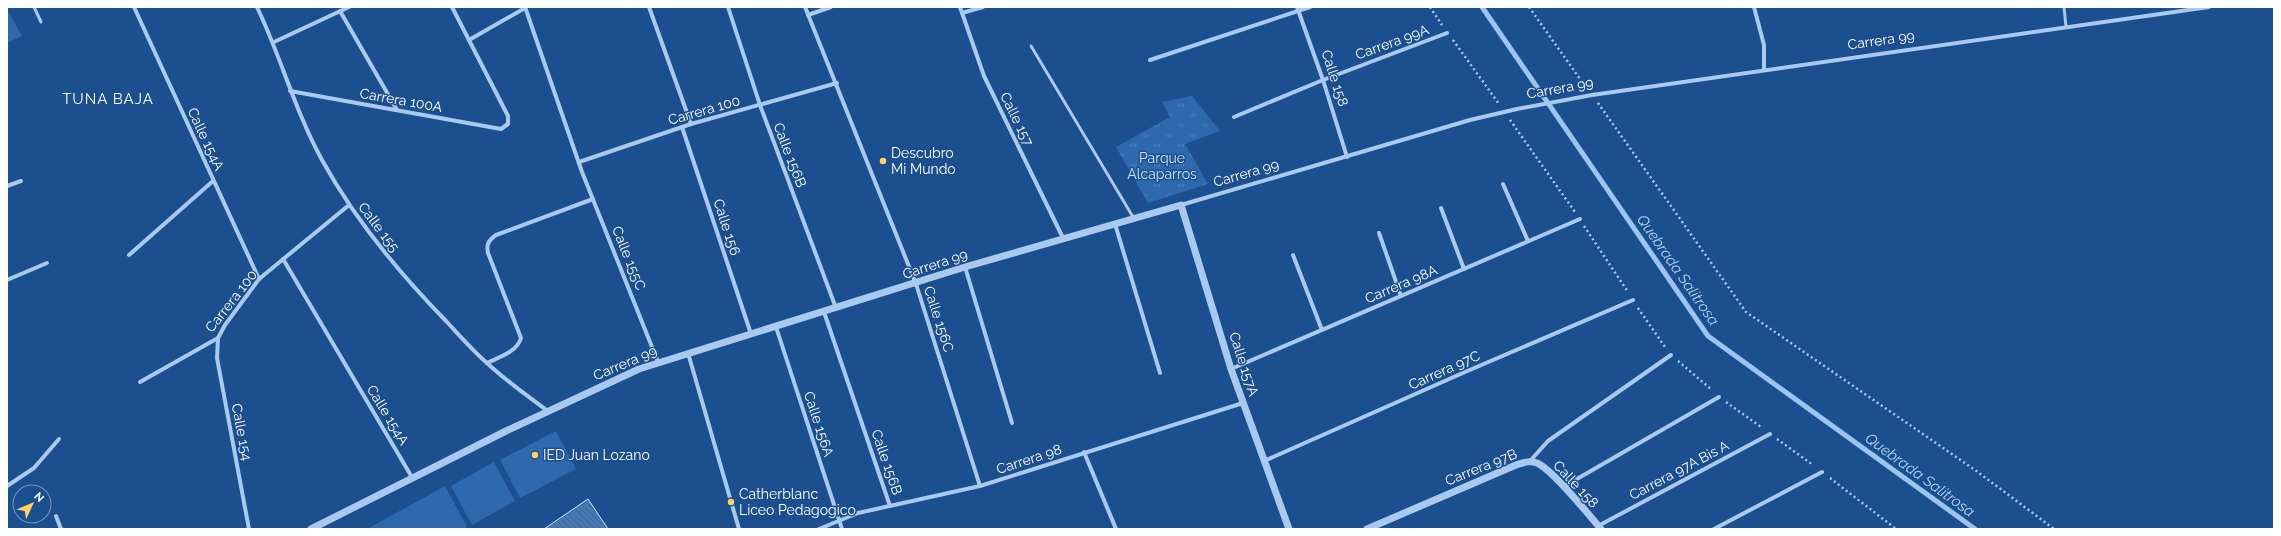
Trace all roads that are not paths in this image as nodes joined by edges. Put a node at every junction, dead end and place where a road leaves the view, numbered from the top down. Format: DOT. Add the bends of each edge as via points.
graph roads {
  1 [pos="34,7"];
  2 [pos="134,7"];
  3 [pos="257,7"];
  4 [pos="349,7"];
  5 [pos="452,7"];
  6 [pos="525,7"];
  7 [pos="649,7"];
  8 [pos="728,7"];
  9 [pos="805,7"];
  10 [pos="831,7"];
  11 [pos="960,7"];
  12 [pos="983,7"];
  13 [pos="1310,7"];
  14 [pos="1754,7"];
  15 [pos="2064,7"];
  16 [pos="2209,7"];
  17 [pos="1298,9"];
  18 [pos="340,11"];
  19 [pos="962,13"];
  20 [pos="808,15"];
  21 [pos="41,22"];
  22 [pos="2066,27"];
  23 [pos="1448,34"];
  24 [pos="469,40"];
  25 [pos="274,42"];
  26 [pos="1031,46"];
  27 [pos="1150,60"];
  28 [pos="1764,70"];
  29 [pos="1323,80"];
  30 [pos="837,83"];
  31 [pos="290,91"];
  32 [pos="760,105"];
  33 [pos="397,110"];
  34 [pos="1234,117"];
  35 [pos="691,124"];
  36 [pos="682,127"];
  37 [pos="1347,157"];
  38 [pos="579,162"];
  39 [pos="21,181"];
  40 [pos="213,181"];
  41 [pos="1503,184"];
  42 [pos="7,186"];
  43 [pos="593,199"];
  44 [pos="349,205"];
  45 [pos="1181,205"];
  46 [pos="1441,208"];
  47 [pos="1134,219"];
  48 [pos="1580,219"];
  49 [pos="1115,224"];
  50 [pos="1380,233"];
  51 [pos="1063,238"];
  52 [pos="1528,241"];
  53 [pos="1293,254"];
  54 [pos="129,255"];
  55 [pos="283,259"];
  56 [pos="48,263"];
  57 [pos="965,267"];
  58 [pos="1464,269"];
  59 [pos="259,279"];
  60 [pos="7,280"];
  61 [pos="916,284"];
  62 [pos="1401,296"];
  63 [pos="1633,300"];
  64 [pos="836,309"];
  65 [pos="824,312"];
  66 [pos="776,326"];
  67 [pos="1322,330"];
  68 [pos="751,334"];
  69 [pos="218,338"];
  70 [pos="688,353"];
  71 [pos="1671,355"];
  72 [pos="658,362"];
  73 [pos="486,363"];
  74 [pos="1231,369"];
  75 [pos="1160,373"];
  76 [pos="140,382"];
  77 [pos="1719,397"];
  78 [pos="1244,403"];
  79 [pos="549,412"];
  80 [pos="1012,423"];
  81 [pos="1770,434"];
  82 [pos="59,439"];
  83 [pos="1084,452"];
  84 [pos="1530,461"];
  85 [pos="1264,462"];
  86 [pos="1822,472"];
  87 [pos="413,479"];
  88 [pos="7,486"];
  89 [pos="980,486"];
  90 [pos="1563,487"];
  91 [pos="890,506"];
  92 [pos="56,516"];
  93 [pos="839,521"];
  94 [pos="1599,527"];
  95 [pos="61,529"];
  96 [pos="249,529"];
  97 [pos="312,529"];
  98 [pos="739,529"];
  99 [pos="819,529"];
  100 [pos="842,529"];
  101 [pos="1116,529"];
  102 [pos="1289,529"];
  103 [pos="1367,529"];
  104 [pos="1714,529"];
  1 -- 21 [label="lane"];
  2 -- 40 [label="street, Calle 154A"];
  3 -- 25 [label="street, Calle 155"];
  4 -- 18 [label="street"];
  5 -- 24 [label="street"];
  6 -- 24 [label="street"];
  6 -- 38 [label="street, Calle 155C"];
  7 -- 35 [label="street"];
  8 -- 32 [label="street, Calle 156B"];
  9 -- 20 [label="street, Calle 156C"];
  10 -- 20 [label="street"];
  11 -- 19 [label="street, Calle 157"];
  12 -- 19 [label="street"];
  13 -- 17 [label="street"];
  14 -- 28 [label="street" via="1764,45"];
  15 -- 22 [label="lane"];
  16 -- 22 [label="street, Carrera 99"];
  17 -- 27 [label="street"];
  17 -- 29 [label="street, Calle 158"];
  18 -- 25 [label="street"];
  18 -- 33 [label="street"];
  19 -- 51 [label="street, Calle 157" via="984,76"];
  20 -- 30 [label="street, Calle 156C"];
  22 -- 28 [label="street, Carrera 99"];
  23 -- 29 [label="street, Carrera 99A"];
  24 -- 33 [label="street, Carrera 100A" via="508,116 508,124 501,128 491,128"];
  25 -- 31 [label="street, Calle 155"];
  26 -- 47 [label="lane"];
  28 -- 37 [label="street, Carrera 99" via="1592,95 1517,109"];
  29 -- 34 [label="street, Carrera 99A"];
  29 -- 37 [label="street, Calle 158"];
  30 -- 32 [label="street, Carrera 100"];
  30 -- 61 [label="street, Calle 156C"];
  31 -- 33 [label="street, Carrera 100A"];
  31 -- 44 [label="street, Calle 155" via="322,160"];
  32 -- 35 [label="street, Carrera 100"];
  32 -- 64 [label="street, Calle 156B"];
  35 -- 36 [label="street, Carrera 100"];
  36 -- 38 [label="street, Carrera 100"];
  36 -- 68 [label="street, Calle 156"];
  37 -- 45 [label="street, Carrera 99"];
  38 -- 43 [label="street, Calle 155C"];
  39 -- 42 [label="street"];
  40 -- 54 [label="street"];
  40 -- 59 [label="street, Calle 154A"];
  41 -- 52 [label="street"];
  43 -- 72 [label="street, Calle 155C"];
  43 -- 73 [label="street" via="496,235 489,240 486,247 521,338 519,345 513,350"];
  44 -- 55 [label="street, Carrera 100"];
  44 -- 73 [label="street, Calle 155" via="387,257"];
  45 -- 47 [label="street, Carrera 99"];
  45 -- 74 [label="street, Calle 157A"];
  46 -- 58 [label="street"];
  47 -- 49 [label="street, Carrera 99"];
  48 -- 52 [label="street, Carrera 98A"];
  49 -- 51 [label="street, Carrera 99"];
  49 -- 75 [label="street"];
  50 -- 62 [label="street"];
  51 -- 57 [label="street, Carrera 99"];
  52 -- 58 [label="street, Carrera 98A"];
  53 -- 67 [label="street"];
  55 -- 59 [label="street, Carrera 100"];
  55 -- 87 [label="street, Calle 154A"];
  56 -- 60 [label="street"];
  57 -- 61 [label="street, Carrera 99"];
  57 -- 80 [label="street"];
  58 -- 62 [label="street, Carrera 98A"];
  59 -- 69 [label="street, Carrera 100"];
  61 -- 64 [label="street, Carrera 99"];
  61 -- 89 [label="street, Calle 156C"];
  62 -- 67 [label="street, Carrera 98A"];
  63 -- 85 [label="street, Carrera 97C"];
  64 -- 65 [label="street, Carrera 99"];
  65 -- 66 [label="street, Carrera 99"];
  65 -- 91 [label="street, Calle 156B"];
  66 -- 68 [label="street, Carrera 99"];
  66 -- 93 [label="street, Calle 156A"];
  67 -- 74 [label="street, Carrera 98A"];
  68 -- 70 [label="street, Carrera 99"];
  69 -- 76 [label="street, Carrera 100"];
  69 -- 96 [label="street, Calle 154" via="217,358"];
  70 -- 72 [label="street, Carrera 99"];
  70 -- 98 [label="street"];
  71 -- 84 [label="street, Carrera 97B" via="1548,441"];
  72 -- 79 [label="street, Carrera 99"];
  73 -- 79 [label="street, Calle 155"];
  74 -- 78 [label="street, Calle 157A"];
  77 -- 90 [label="street"];
  78 -- 83 [label="street, Carrera 98"];
  78 -- 85 [label="street, Calle 157A"];
  79 -- 87 [label="street, Carrera 99"];
  81 -- 94 [label="street, Carrera 97A Bis A"];
  82 -- 88 [label="street" via="34,468"];
  83 -- 89 [label="street, Carrera 98"];
  83 -- 101 [label="street"];
  84 -- 90 [label="street, Calle 158" via="1546,469"];
  84 -- 103 [label="street, Carrera 97B"];
  85 -- 102 [label="street, Calle 157A"];
  86 -- 104 [label="street"];
  87 -- 97 [label="street, Carrera 99"];
  89 -- 91 [label="street, Carrera 98"];
  90 -- 94 [label="street, Calle 158"];
  91 -- 93 [label="street, Carrera 98"];
  92 -- 95 [label="street"];
  93 -- 99 [label="street, Carrera 98"];
  93 -- 100 [label="street, Calle 156A"];
}
